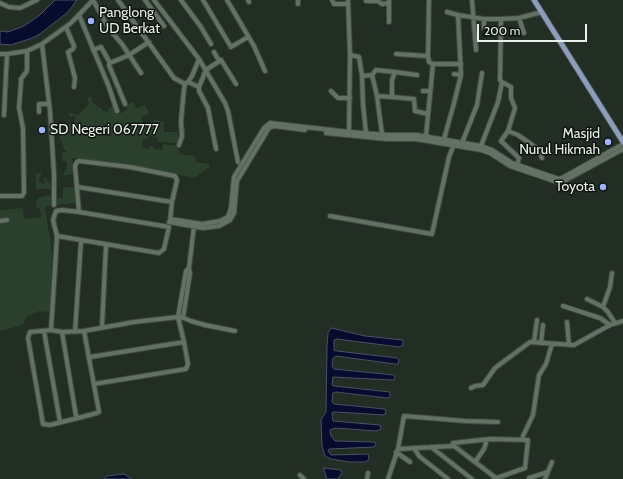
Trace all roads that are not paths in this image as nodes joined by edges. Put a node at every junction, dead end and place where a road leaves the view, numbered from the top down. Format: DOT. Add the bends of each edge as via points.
graph roads {
  1 [pos="37,0"];
  2 [pos="93,0"];
  3 [pos="118,0"];
  4 [pos="145,0"];
  5 [pos="154,0"];
  6 [pos="182,0"];
  7 [pos="203,0"];
  8 [pos="227,0"];
  9 [pos="332,0"];
  10 [pos="430,0"];
  11 [pos="472,0"];
  12 [pos="366,1"];
  13 [pos="389,1"];
  14 [pos="535,1"];
  15 [pos="348,2"];
  16 [pos="0,3"];
  17 [pos="447,12"];
  18 [pos="541,12"];
  19 [pos="79,14"];
  20 [pos="458,15"];
  21 [pos="474,17"];
  22 [pos="519,18"];
  23 [pos="484,19"];
  24 [pos="501,19"];
  25 [pos="389,22"];
  26 [pos="164,26"];
  27 [pos="66,27"];
  28 [pos="484,28"];
  29 [pos="524,33"];
  30 [pos="248,37"];
  31 [pos="149,42"];
  32 [pos="42,44"];
  33 [pos="211,44"];
  34 [pos="27,50"];
  35 [pos="93,50"];
  36 [pos="476,50"];
  37 [pos="214,52"];
  38 [pos="0,54"];
  39 [pos="7,54"];
  40 [pos="396,54"];
  41 [pos="129,55"];
  42 [pos="350,55"];
  43 [pos="428,56"];
  44 [pos="199,60"];
  45 [pos="219,61"];
  46 [pos="110,63"];
  47 [pos="433,64"];
  48 [pos="461,64"];
  49 [pos="206,70"];
  50 [pos="264,71"];
  51 [pos="395,72"];
  52 [pos="141,73"];
  53 [pos="482,73"];
  54 [pos="454,74"];
  55 [pos="461,74"];
  56 [pos="372,75"];
  57 [pos="416,75"];
  58 [pos="362,76"];
  59 [pos="502,82"];
  60 [pos="187,83"];
  61 [pos="236,84"];
  62 [pos="74,87"];
  63 [pos="199,87"];
  64 [pos="331,91"];
  65 [pos="423,91"];
  66 [pos="430,92"];
  67 [pos="377,96"];
  68 [pos="392,97"];
  69 [pos="350,98"];
  70 [pos="49,104"];
  71 [pos="125,104"];
  72 [pos="117,111"];
  73 [pos="39,112"];
  74 [pos="428,114"];
  75 [pos="4,115"];
  76 [pos="508,131"];
  77 [pos="331,132"];
  78 [pos="349,132"];
  79 [pos="366,133"];
  80 [pos="382,134"];
  81 [pos="426,136"];
  82 [pos="388,137"];
  83 [pos="444,139"];
  84 [pos="454,143"];
  85 [pos="462,143"];
  86 [pos="623,143"];
  87 [pos="179,145"];
  88 [pos="481,146"];
  89 [pos="216,149"];
  90 [pos="623,149"];
  91 [pos="542,158"];
  92 [pos="238,162"];
  93 [pos="513,165"];
  94 [pos="561,180"];
  95 [pos="78,187"];
  96 [pos="0,196"];
  97 [pos="172,202"];
  98 [pos="54,205"];
  99 [pos="79,212"];
  100 [pos="330,216"];
  101 [pos="8,220"];
  102 [pos="0,221"];
  103 [pos="169,223"];
  104 [pos="194,225"];
  105 [pos="57,236"];
  106 [pos="81,240"];
  107 [pos="106,245"];
  108 [pos="189,268"];
  109 [pos="612,273"];
  110 [pos="588,299"];
  111 [pos="563,306"];
  112 [pos="603,307"];
  113 [pos="180,308"];
  114 [pos="185,308"];
  115 [pos="178,317"];
  116 [pos="184,318"];
  117 [pos="537,320"];
  118 [pos="623,321"];
  119 [pos="567,322"];
  120 [pos="615,323"];
  121 [pos="181,324"];
  122 [pos="543,325"];
  123 [pos="610,325"];
  124 [pos="102,327"];
  125 [pos="51,330"];
  126 [pos="44,331"];
  127 [pos="84,331"];
  128 [pos="62,332"];
  129 [pos="75,332"];
  130 [pos="235,332"];
  131 [pos="184,342"];
  132 [pos="534,342"];
  133 [pos="541,343"];
  134 [pos="552,344"];
  135 [pos="569,345"];
  136 [pos="90,357"];
  137 [pos="94,384"];
  138 [pos="471,388"];
  139 [pos="78,418"];
  140 [pos="60,422"];
  141 [pos="498,422"];
  142 [pos="523,436"];
  143 [pos="486,443"];
  144 [pos="452,445"];
  145 [pos="431,447"];
  146 [pos="414,448"];
  147 [pos="397,451"];
  148 [pos="410,462"];
  149 [pos="475,462"];
  150 [pos="552,462"];
  151 [pos="548,472"];
  152 [pos="368,473"];
  153 [pos="300,475"];
  154 [pos="304,479"];
  155 [pos="367,479"];
  156 [pos="388,479"];
  157 [pos="448,479"];
  158 [pos="472,479"];
  159 [pos="495,479"];
  160 [pos="529,479"];
  161 [pos="545,479"];
  1 -- 16 [label="street" via="20,8"];
  2 -- 19 [label="street"];
  2 -- 41 [label="street" via="109,29"];
  3 -- 31 [label="street"];
  4 -- 26 [label="street"];
  5 -- 44 [label="street"];
  6 -- 33 [label="street"];
  7 -- 30 [label="street" via="231,47"];
  8 -- 30 [label="street"];
  9 -- 15 [label="street" via="334,4"];
  10 -- 43 [label="street"];
  11 -- 21 [label="street"];
  12 -- 13 [label="street" via="378,1 382,4"];
  13 -- 25 [label="street"];
  14 -- 18 [label="main road"];
  15 -- 42 [label="street"];
  17 -- 20 [label="street"];
  18 -- 22 [label="street"];
  18 -- 86 [label="main road"];
  19 -- 27 [label="street"];
  19 -- 35 [label="street"];
  20 -- 21 [label="street"];
  20 -- 48 [label="street"];
  21 -- 23 [label="street"];
  21 -- 36 [label="street"];
  22 -- 24 [label="street"];
  22 -- 29 [label="street"];
  23 -- 24 [label="street"];
  23 -- 28 [label="street"];
  24 -- 59 [label="street"];
  27 -- 32 [label="street"];
  27 -- 62 [label="street" via="74,46 68,52"];
  30 -- 50 [label="street"];
  31 -- 41 [label="street"];
  31 -- 60 [label="street" via="174,78"];
  32 -- 34 [label="street"];
  32 -- 70 [label="street"];
  34 -- 39 [label="street"];
  34 -- 96 [label="street" via="27,71 21,79 20,108 23,128 23,195"];
  35 -- 46 [label="street" via="101,47"];
  35 -- 72 [label="street"];
  37 -- 45 [label="street"];
  38 -- 39 [label="street"];
  39 -- 75 [label="street"];
  40 -- 43 [label="street"];
  41 -- 46 [label="street"];
  41 -- 52 [label="street"];
  42 -- 58 [label="street" via="359,57"];
  42 -- 69 [label="street"];
  43 -- 47 [label="street" via="429,62"];
  44 -- 49 [label="street"];
  44 -- 60 [label="street"];
  45 -- 49 [label="street"];
  45 -- 61 [label="street" via="223,60"];
  46 -- 71 [label="street"];
  47 -- 48 [label="street"];
  47 -- 66 [label="street"];
  48 -- 55 [label="street"];
  49 -- 63 [label="street"];
  49 -- 92 [label="street" via="228,110"];
  51 -- 56 [label="street" via="376,70"];
  51 -- 57 [label="street"];
  51 -- 68 [label="street" via="392,80"];
  53 -- 85 [label="street" via="477,105"];
  54 -- 55 [label="street"];
  55 -- 83 [label="street"];
  56 -- 58 [label="street"];
  56 -- 67 [label="street"];
  58 -- 79 [label="street"];
  59 -- 76 [label="street" via="511,87 511,98 515,106"];
  59 -- 88 [label="street" via="498,102"];
  60 -- 63 [label="street"];
  60 -- 87 [label="street"];
  63 -- 89 [label="street" via="208,108"];
  64 -- 69 [label="street" via="338,98"];
  65 -- 66 [label="street"];
  66 -- 74 [label="street"];
  67 -- 68 [label="street"];
  67 -- 80 [label="street"];
  68 -- 74 [label="street" via="414,99 415,111"];
  69 -- 78 [label="street"];
  70 -- 73 [label="street" via="39,104"];
  70 -- 98 [label="street"];
  74 -- 81 [label="street"];
  76 -- 91 [label="street" via="538,149"];
  76 -- 93 [label="street" via="501,141 519,158"];
  77 -- 78 [label="street"];
  77 -- 82 [label="street"];
  77 -- 104 [label="street" via="268,124 236,178 228,218 225,221"];
  78 -- 79 [label="street"];
  79 -- 80 [label="street"];
  80 -- 82 [label="street"];
  81 -- 82 [label="street" via="407,134"];
  81 -- 83 [label="street"];
  82 -- 84 [label="street"];
  83 -- 84 [label="street"];
  84 -- 85 [label="street"];
  84 -- 93 [label="street" via="486,151"];
  84 -- 100 [label="street" via="432,234"];
  85 -- 88 [label="street"];
  86 -- 94 [label="street"];
  88 -- 93 [label="street" via="492,150"];
  90 -- 94 [label="street"];
  93 -- 94 [label="street" via="553,181"];
  95 -- 97 [label="street"];
  95 -- 97 [label="street" via="77,162 130,167 175,176 177,180"];
  95 -- 99 [label="street"];
  97 -- 103 [label="street"];
  99 -- 103 [label="street"];
  99 -- 105 [label="street" via="56,211 53,223"];
  101 -- 102 [label="street"];
  103 -- 104 [label="street"];
  103 -- 107 [label="street" via="161,253"];
  104 -- 108 [label="street"];
  105 -- 106 [label="street"];
  105 -- 125 [label="street"];
  106 -- 107 [label="street"];
  106 -- 129 [label="street"];
  107 -- 124 [label="street"];
  108 -- 113 [label="street" via="186,271"];
  108 -- 114 [label="street"];
  109 -- 112 [label="street"];
  110 -- 112 [label="street"];
  111 -- 123 [label="street" via="600,318"];
  112 -- 120 [label="street"];
  113 -- 114 [label="street"];
  113 -- 115 [label="street"];
  114 -- 116 [label="street"];
  115 -- 116 [label="street"];
  115 -- 121 [label="street"];
  115 -- 124 [label="street"];
  116 -- 121 [label="street"];
  116 -- 130 [label="street"];
  117 -- 132 [label="street"];
  118 -- 120 [label="street"];
  119 -- 135 [label="street"];
  120 -- 123 [label="street"];
  121 -- 131 [label="street"];
  122 -- 133 [label="street"];
  123 -- 135 [label="street" via="577,344"];
  124 -- 127 [label="street"];
  125 -- 126 [label="street"];
  125 -- 128 [label="street"];
  126 -- 140 [label="street"];
  126 -- 140 [label="street" via="30,332 28,338 43,424"];
  127 -- 129 [label="street"];
  127 -- 136 [label="street"];
  128 -- 129 [label="street"];
  128 -- 139 [label="street"];
  131 -- 136 [label="street"];
  131 -- 137 [label="street" via="188,364 186,369"];
  132 -- 133 [label="street"];
  132 -- 138 [label="street" via="495,368 485,383"];
  133 -- 134 [label="street"];
  134 -- 135 [label="street"];
  134 -- 142 [label="street" via="546,364 539,375 533,415"];
  136 -- 137 [label="street"];
  137 -- 139 [label="street" via="98,412"];
  139 -- 140 [label="street"];
  141 -- 147 [label="street" via="404,416"];
  143 -- 149 [label="street"];
  144 -- 145 [label="street"];
  144 -- 149 [label="street"];
  144 -- 159 [label="street" via="454,442 490,439 529,441 525,468"];
  145 -- 146 [label="street"];
  145 -- 158 [label="street"];
  146 -- 147 [label="street"];
  146 -- 157 [label="street" via="419,456"];
  147 -- 148 [label="street"];
  147 -- 156 [label="street"];
  149 -- 159 [label="street"];
  150 -- 151 [label="street"];
  151 -- 160 [label="street"];
  151 -- 161 [label="street"];
  152 -- 155 [label="street"];
  153 -- 154 [label="street"];
}
